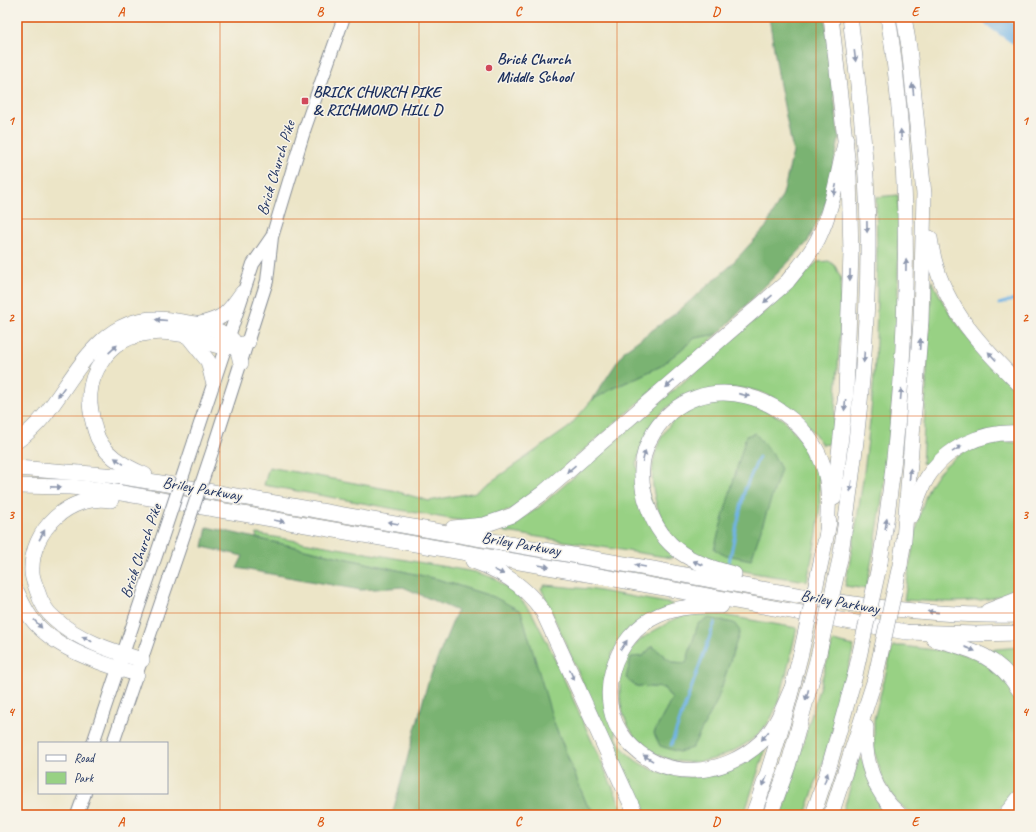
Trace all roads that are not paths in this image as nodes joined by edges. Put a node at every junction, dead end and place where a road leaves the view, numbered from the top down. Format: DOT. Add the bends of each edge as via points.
graph roads {
  1 [pos="344,17"];
  2 [pos="831,17"];
  3 [pos="850,17"];
  4 [pos="888,17"];
  5 [pos="904,17"];
  6 [pos="846,139"];
  7 [pos="924,194"];
  8 [pos="272,237"];
  9 [pos="242,293"];
  10 [pos="200,324"];
  11 [pos="188,336"];
  12 [pos="234,342"];
  13 [pos="241,363"];
  14 [pos="213,382"];
  15 [pos="1019,384"];
  16 [pos="1019,433"];
  17 [pos="17,441"];
  18 [pos="17,468"];
  19 [pos="167,484"];
  20 [pos="17,486"];
  21 [pos="241,514"];
  22 [pos="432,530"];
  23 [pos="827,532"];
  24 [pos="904,540"];
  25 [pos="409,544"];
  26 [pos="17,592"];
  27 [pos="802,595"];
  28 [pos="1019,599"];
  29 [pos="772,608"];
  30 [pos="1019,615"];
  31 [pos="972,616"];
  32 [pos="906,632"];
  33 [pos="1019,633"];
  34 [pos="120,661"];
  35 [pos="139,667"];
  36 [pos="791,690"];
  37 [pos="1019,690"];
  38 [pos="868,705"];
  39 [pos="93,742"];
  40 [pos="113,742"];
  41 [pos="85,794"];
  42 [pos="1019,798"];
  43 [pos="77,815"];
  44 [pos="636,815"];
  45 [pos="753,815"];
  46 [pos="770,815"];
  47 [pos="813,815"];
  48 [pos="831,815"];
  49 [pos="900,815"];
  50 [pos="1005,815"];
  1 -- 8 [label="main road, Brick Church Pike" via="305,128"];
  2 -- 6 [label="highway"];
  3 -- 46 [label="highway, one-way, bridge" via="860,95 868,232 866,324 860,412 840,559 818,657 788,766"];
  47 -- 4 [label="highway, one-way, bridge" via="855,675 880,562 892,486 902,383 906,238 899,109"];
  7 -- 5 [label="highway, one-way"];
  6 -- 22 [label="highway, one-way" via="834,195 818,239 787,282 514,515 484,525"];
  6 -- 23 [label="highway, one-way" via="851,253 850,332 836,493"];
  15 -- 7 [label="highway, one-way" via="960,319 940,282 932,252"];
  24 -- 7 [label="highway, one-way" via="921,321"];
  8 -- 9 [label="main road, Brick Church Pike" via="253,264"];
  8 -- 12 [label="main road, Brick Church Pike" via="268,281"];
  9 -- 10 [label="highway" via="227,314 215,321"];
  9 -- 12 [label="main road, Brick Church Pike"];
  10 -- 12 [label="highway"];
  10 -- 17 [label="highway, one-way" via="151,319 113,332 83,360 44,416"];
  11 -- 12 [label="highway"];
  11 -- 14 [label="highway" via="208,362"];
  19 -- 11 [label="highway, one-way" via="132,469 109,454 95,433 89,398 94,373 117,344 144,333 164,332"];
  12 -- 13 [label="highway"];
  12 -- 14 [label="main road, Brick Church Pike"];
  13 -- 35 [label="main road, bridge"];
  14 -- 34 [label="main road, Brick Church Pike, bridge"];
  24 -- 16 [label="highway, one-way" via="919,492 934,467 972,441 1003,433"];
  18 -- 19 [label="highway, Briley Parkway" via="117,476"];
  22 -- 19 [label="highway, Briley Parkway, one-way"];
  20 -- 21 [label="highway, Briley Parkway, one-way" via="104,490"];
  21 -- 25 [label="highway, Briley Parkway, one-way"];
  34 -- 21 [label="highway, one-way" via="53,618 40,601 32,573 33,560 41,536 49,523 66,509 83,501 100,498 208,515"];
  27 -- 22 [label="highway, Briley Parkway, one-way"];
  27 -- 23 [label="highway, one-way" via="709,568 678,552 650,514 644,496 641,474 649,440 669,413 680,405 703,396 736,393 782,410 807,434 824,466 827,480"];
  23 -- 36 [label="highway, bridge"];
  24 -- 38 [label="highway, bridge"];
  25 -- 29 [label="highway, Briley Parkway, one-way"];
  25 -- 44 [label="highway, one-way" via="488,566 505,574 536,601 549,622"];
  26 -- 34 [label="highway, one-way" via="27,613 50,637 101,663"];
  31 -- 27 [label="highway, Briley Parkway, one-way" via="865,605"];
  28 -- 31 [label="highway" via="1012,604"];
  29 -- 32 [label="highway, Briley Parkway"];
  36 -- 29 [label="highway, one-way" via="777,722 761,742 719,766 694,771 669,768 647,758 626,740 616,723 610,703 609,685 620,650 641,626 657,616 674,609 695,606"];
  30 -- 31 [label="highway, Briley Parkway"];
  32 -- 33 [label="highway, Briley Parkway"];
  32 -- 37 [label="highway, one-way" via="966,647 984,655 1009,675"];
  34 -- 35 [label="highway"];
  34 -- 39 [label="main road, Brick Church Pike"];
  35 -- 40 [label="main road"];
  36 -- 45 [label="highway, one-way" via="785,720"];
  38 -- 48 [label="highway"];
  38 -- 49 [label="highway" via="865,739 869,766 879,790"];
  41 -- 43 [label="main road"];
  42 -- 50 [label="highway"];
}
